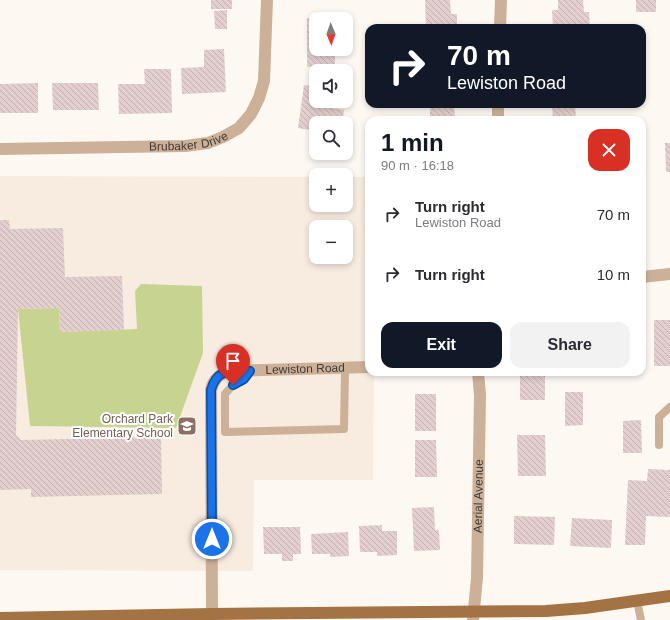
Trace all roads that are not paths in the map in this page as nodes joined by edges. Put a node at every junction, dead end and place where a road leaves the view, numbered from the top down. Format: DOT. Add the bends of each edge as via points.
graph roads {
  1 [pos="267,0"];
  2 [pos="501,0"];
  3 [pos="500,24"];
  4 [pos="0,149"];
  5 [pos="670,274"];
  6 [pos="646,277"];
  7 [pos="365,367"];
  8 [pos="345,368"];
  9 [pos="250,371"];
  10 [pos="478,376"];
  11 [pos="670,407"];
  12 [pos="659,445"];
  13 [pos="670,596"];
  14 [pos="637,601"];
  15 [pos="212,614"];
  16 [pos="473,616"];
  17 [pos="0,618"];
  18 [pos="167,618"];
  19 [pos="641,620"];
  1 -- 4 [label="street, Brubaker Drive" via="264,81 259,98 251,114 239,128 223,137 208,143 185,146"];
  2 -- 3 [label="street"];
  5 -- 6 [label="street"];
  7 -- 8 [label="street, Lewiston Road"];
  8 -- 9 [label="street, Lewiston Road"];
  8 -- 9 [label="lane" via="344,429 225,432 225,394"];
  9 -- 15 [label="street, Lewiston Road" via="227,371 219,375 211,390"];
  10 -- 16 [label="street, Aerial Avenue" via="477,578"];
  11 -- 12 [label="lane" via="659,417"];
  13 -- 14 [label="main road"];
  14 -- 16 [label="main road" via="585,608"];
  14 -- 19 [label="lane"];
  15 -- 16 [label="main road"];
  15 -- 18 [label="main road"];
  17 -- 18 [label="main road"];
}
